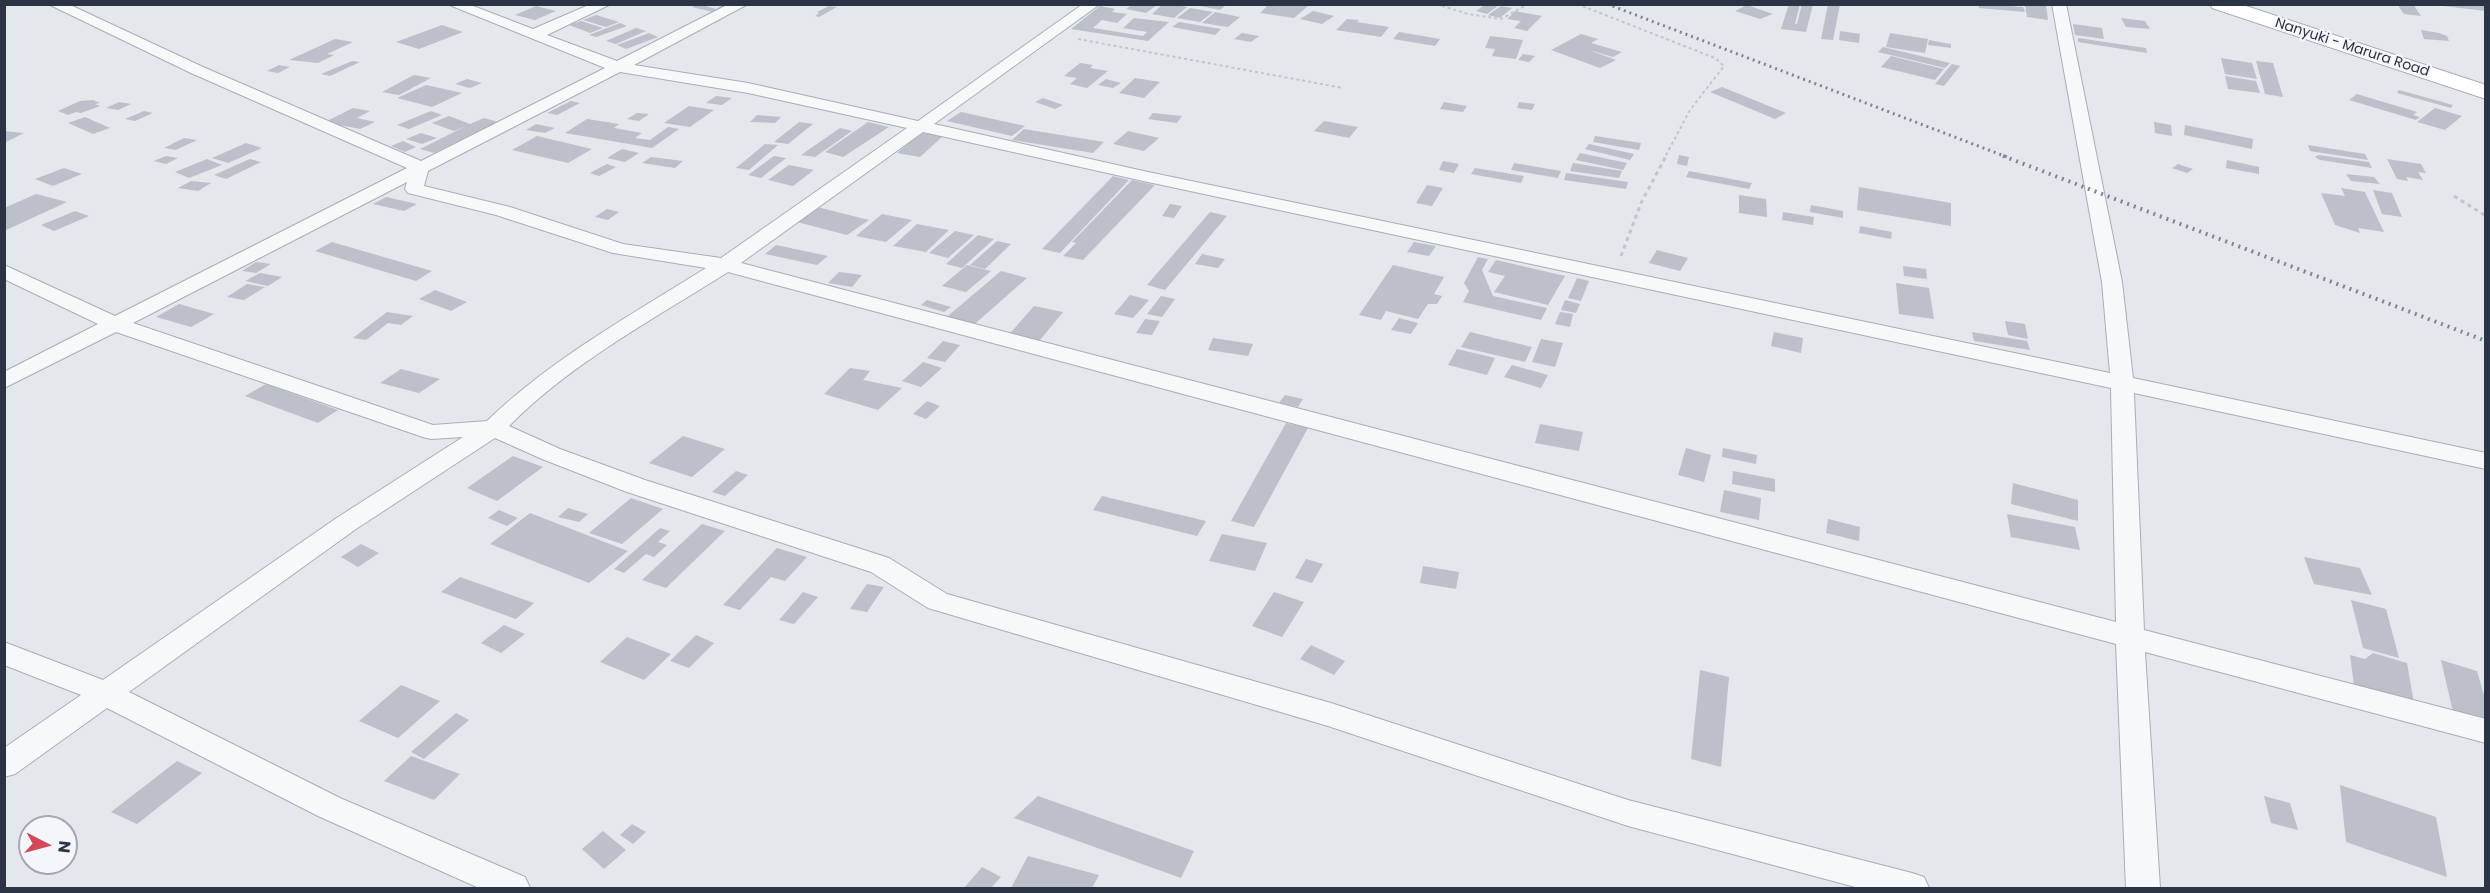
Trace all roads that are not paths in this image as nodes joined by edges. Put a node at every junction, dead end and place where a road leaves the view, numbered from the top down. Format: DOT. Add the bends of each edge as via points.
graph roads {
  1 [pos="55,4"];
  2 [pos="454,4"];
  3 [pos="604,4"];
  4 [pos="741,4"];
  5 [pos="1093,4"];
  6 [pos="2059,4"];
  7 [pos="2219,4"];
  8 [pos="532,35"];
  9 [pos="617,67"];
  10 [pos="2486,92"];
  11 [pos="922,126"];
  12 [pos="420,167"];
  13 [pos="725,265"];
  14 [pos="4,271"];
  15 [pos="114,324"];
  16 [pos="4,381"];
  17 [pos="2121,384"];
  18 [pos="494,428"];
  19 [pos="2486,461"];
  20 [pos="2130,636"];
  21 [pos="4,653"];
  22 [pos="105,693"];
  23 [pos="2486,731"];
  24 [pos="4,765"];
  25 [pos="513,888"];
  26 [pos="1912,888"];
  27 [pos="2143,888"];
  1 -- 12 [label="street"];
  2 -- 8 [label="street"];
  3 -- 8 [label="street"];
  4 -- 9 [label="street"];
  5 -- 11 [label="street"];
  6 -- 17 [label="street" via="2112,282"];
  7 -- 10 [label="street, Nanyuki - Marura Road"];
  8 -- 9 [label="street"];
  9 -- 11 [label="street" via="748,88"];
  9 -- 12 [label="street"];
  11 -- 13 [label="street"];
  11 -- 17 [label="street"];
  12 -- 13 [label="street" via="414,189 503,211 620,249"];
  12 -- 15 [label="street"];
  13 -- 18 [label="street" via="590,351 524,398"];
  13 -- 20 [label="street"];
  14 -- 15 [label="street"];
  15 -- 16 [label="street"];
  15 -- 18 [label="street" via="431,432"];
  17 -- 19 [label="street"];
  17 -- 20 [label="street"];
  18 -- 22 [label="street" via="347,523"];
  18 -- 26 [label="street" via="646,489 880,565 938,601 1331,715 1628,813"];
  20 -- 23 [label="street"];
  20 -- 27 [label="street"];
  21 -- 22 [label="street"];
  22 -- 24 [label="street"];
  22 -- 25 [label="street" via="329,807"];
}
